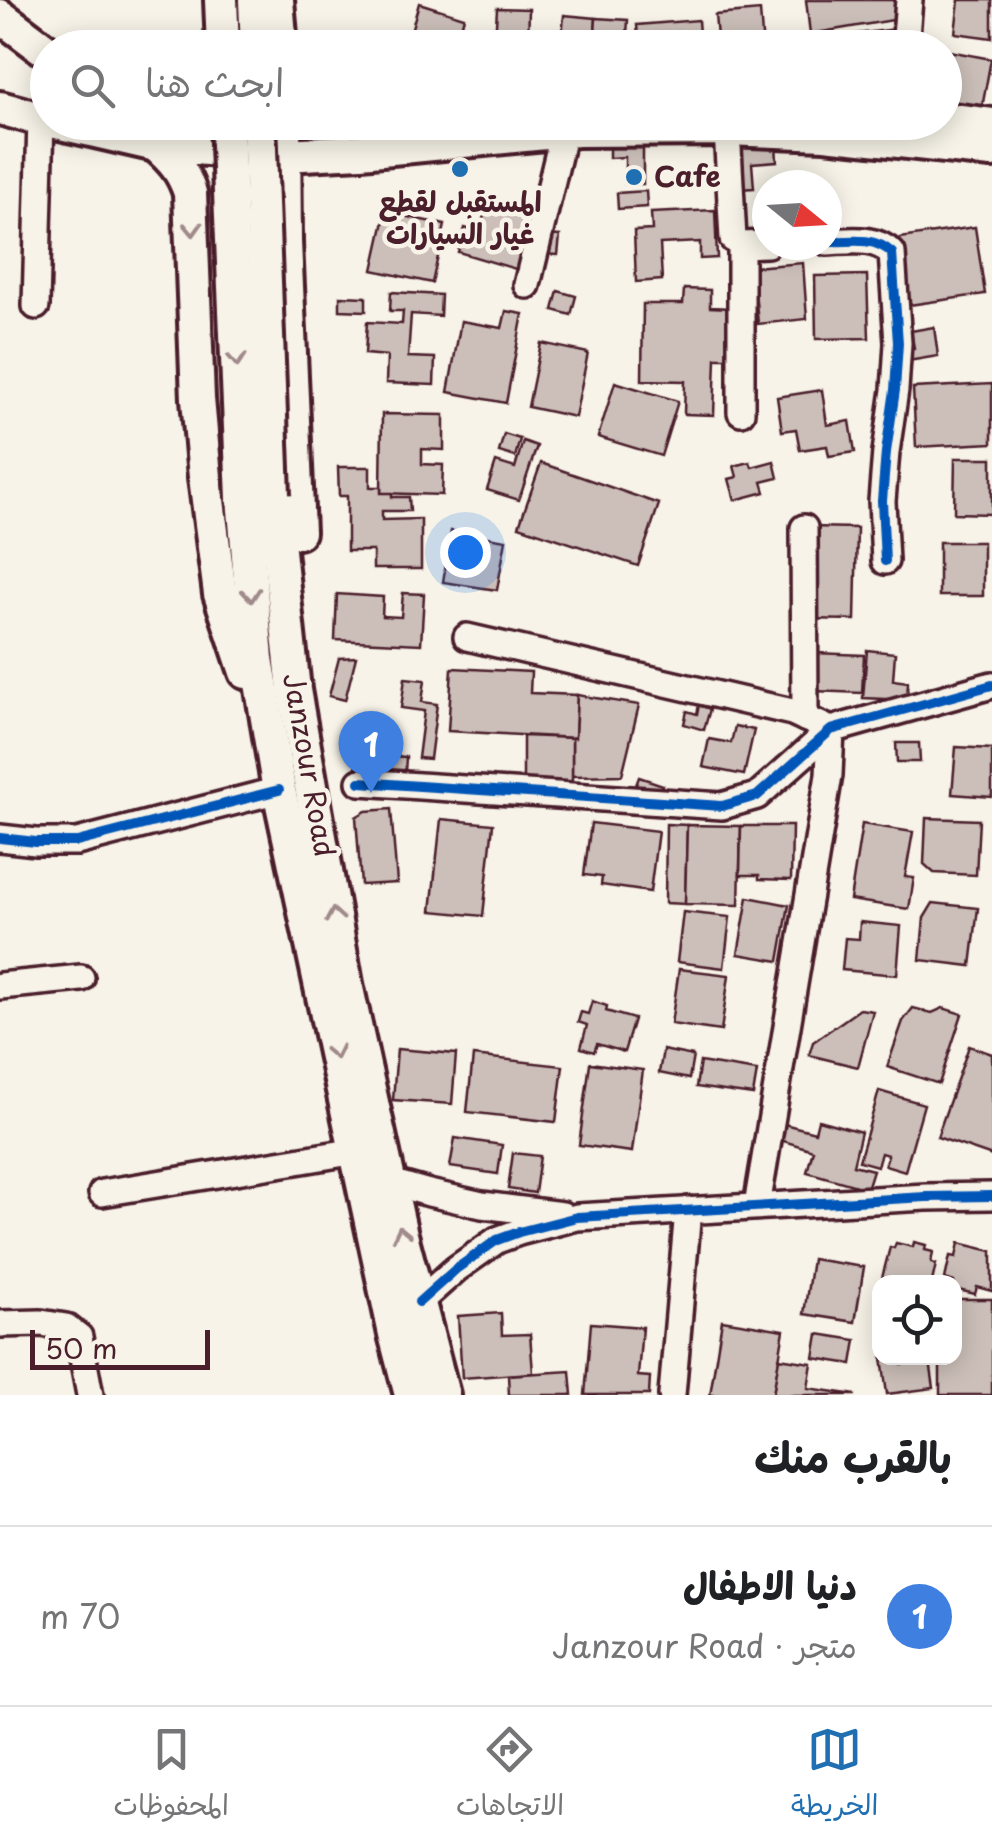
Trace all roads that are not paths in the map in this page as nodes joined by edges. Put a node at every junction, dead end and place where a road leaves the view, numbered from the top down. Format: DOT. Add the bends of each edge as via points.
graph roads {
  1 [pos="221,0"];
  2 [pos="909,0"];
  3 [pos="0,16"];
  4 [pos="222,30"];
  5 [pos="906,30"];
  6 [pos="30,39"];
  7 [pos="0,48"];
  8 [pos="30,51"];
  9 [pos="0,108"];
  10 [pos="30,116"];
  11 [pos="962,121"];
  12 [pos="992,125"];
  13 [pos="47,140"];
  14 [pos="134,140"];
  15 [pos="228,140"];
  16 [pos="247,140"];
  17 [pos="259,140"];
  18 [pos="284,140"];
  19 [pos="297,140"];
  20 [pos="467,140"];
  21 [pos="562,140"];
  22 [pos="727,140"];
  23 [pos="889,140"];
  24 [pos="156,145"];
  25 [pos="360,150"];
  26 [pos="992,151"];
  27 [pos="842,241"];
  28 [pos="286,242"];
  29 [pos="741,245"];
  30 [pos="752,245"];
  31 [pos="527,285"];
  32 [pos="36,306"];
  33 [pos="742,412"];
  34 [pos="258,496"];
  35 [pos="804,528"];
  36 [pos="885,561"];
  37 [pos="467,637"];
  38 [pos="992,684"];
  39 [pos="294,690"];
  40 [pos="265,710"];
  41 [pos="806,718"];
  42 [pos="831,730"];
  43 [pos="360,782"];
  44 [pos="279,790"];
  45 [pos="0,838"];
  46 [pos="80,978"];
  47 [pos="0,986"];
  48 [pos="357,1151"];
  49 [pos="390,1182"];
  50 [pos="102,1193"];
  51 [pos="992,1196"];
  52 [pos="758,1206"];
  53 [pos="688,1210"];
  54 [pos="577,1217"];
  55 [pos="418,1302"];
  56 [pos="0,1324"];
  57 [pos="90,1395"];
  58 [pos="411,1395"];
  59 [pos="442,1395"];
  60 [pos="672,1395"];
  1 -- 4 [label="main road"];
  2 -- 5 [label="street"];
  3 -- 6 [label="main road"];
  7 -- 8 [label="main road"];
  9 -- 10 [label="main road"];
  11 -- 12 [label="main road"];
  13 -- 32 [label="street"];
  14 -- 24 [label="main road"];
  15 -- 34 [label="main road, Janzour Road, one-way, bridge"];
  16 -- 24 [label="main road"];
  17 -- 34 [label="main road, Janzour Road, bridge"];
  18 -- 28 [label="main road"];
  19 -- 25 [label="main road"];
  20 -- 25 [label="main road"];
  21 -- 31 [label="street"];
  22 -- 29 [label="street" via="731,226"];
  23 -- 26 [label="main road"];
  24 -- 40 [label="main road, one-way" via="185,176 190,193 198,399 220,594"];
  25 -- 28 [label="main road" via="318,171 298,194"];
  27 -- 36 [label="street" via="868,240 892,254 898,343 882,502"];
  28 -- 39 [label="main road" via="304,613"];
  29 -- 30 [label="street"];
  29 -- 33 [label="street"];
  34 -- 39 [label="main road, Janzour Road"];
  34 -- 40 [label="main road, Janzour Road, one-way" via="257,659"];
  35 -- 41 [label="street"];
  37 -- 41 [label="street"];
  38 -- 42 [label="street"];
  49 -- 39 [label="main road, Janzour Road, one-way" via="346,984"];
  40 -- 44 [label="main road, Janzour Road"];
  41 -- 42 [label="street"];
  42 -- 43 [label="street" via="757,796 722,806"];
  42 -- 52 [label="street"];
  44 -- 45 [label="street" via="77,842"];
  44 -- 48 [label="main road, Janzour Road, one-way"];
  46 -- 47 [label="street"];
  48 -- 50 [label="street"];
  48 -- 58 [label="main road, Janzour Road"];
  49 -- 54 [label="street" via="482,1205"];
  55 -- 49 [label="main road, Janzour Road, one-way"];
  51 -- 52 [label="street"];
  52 -- 53 [label="street"];
  53 -- 54 [label="street"];
  53 -- 60 [label="street"];
  54 -- 55 [label="street" via="497,1240"];
  55 -- 59 [label="main road, Janzour Road"];
  56 -- 57 [label="street" via="66,1327 80,1337"];
}
